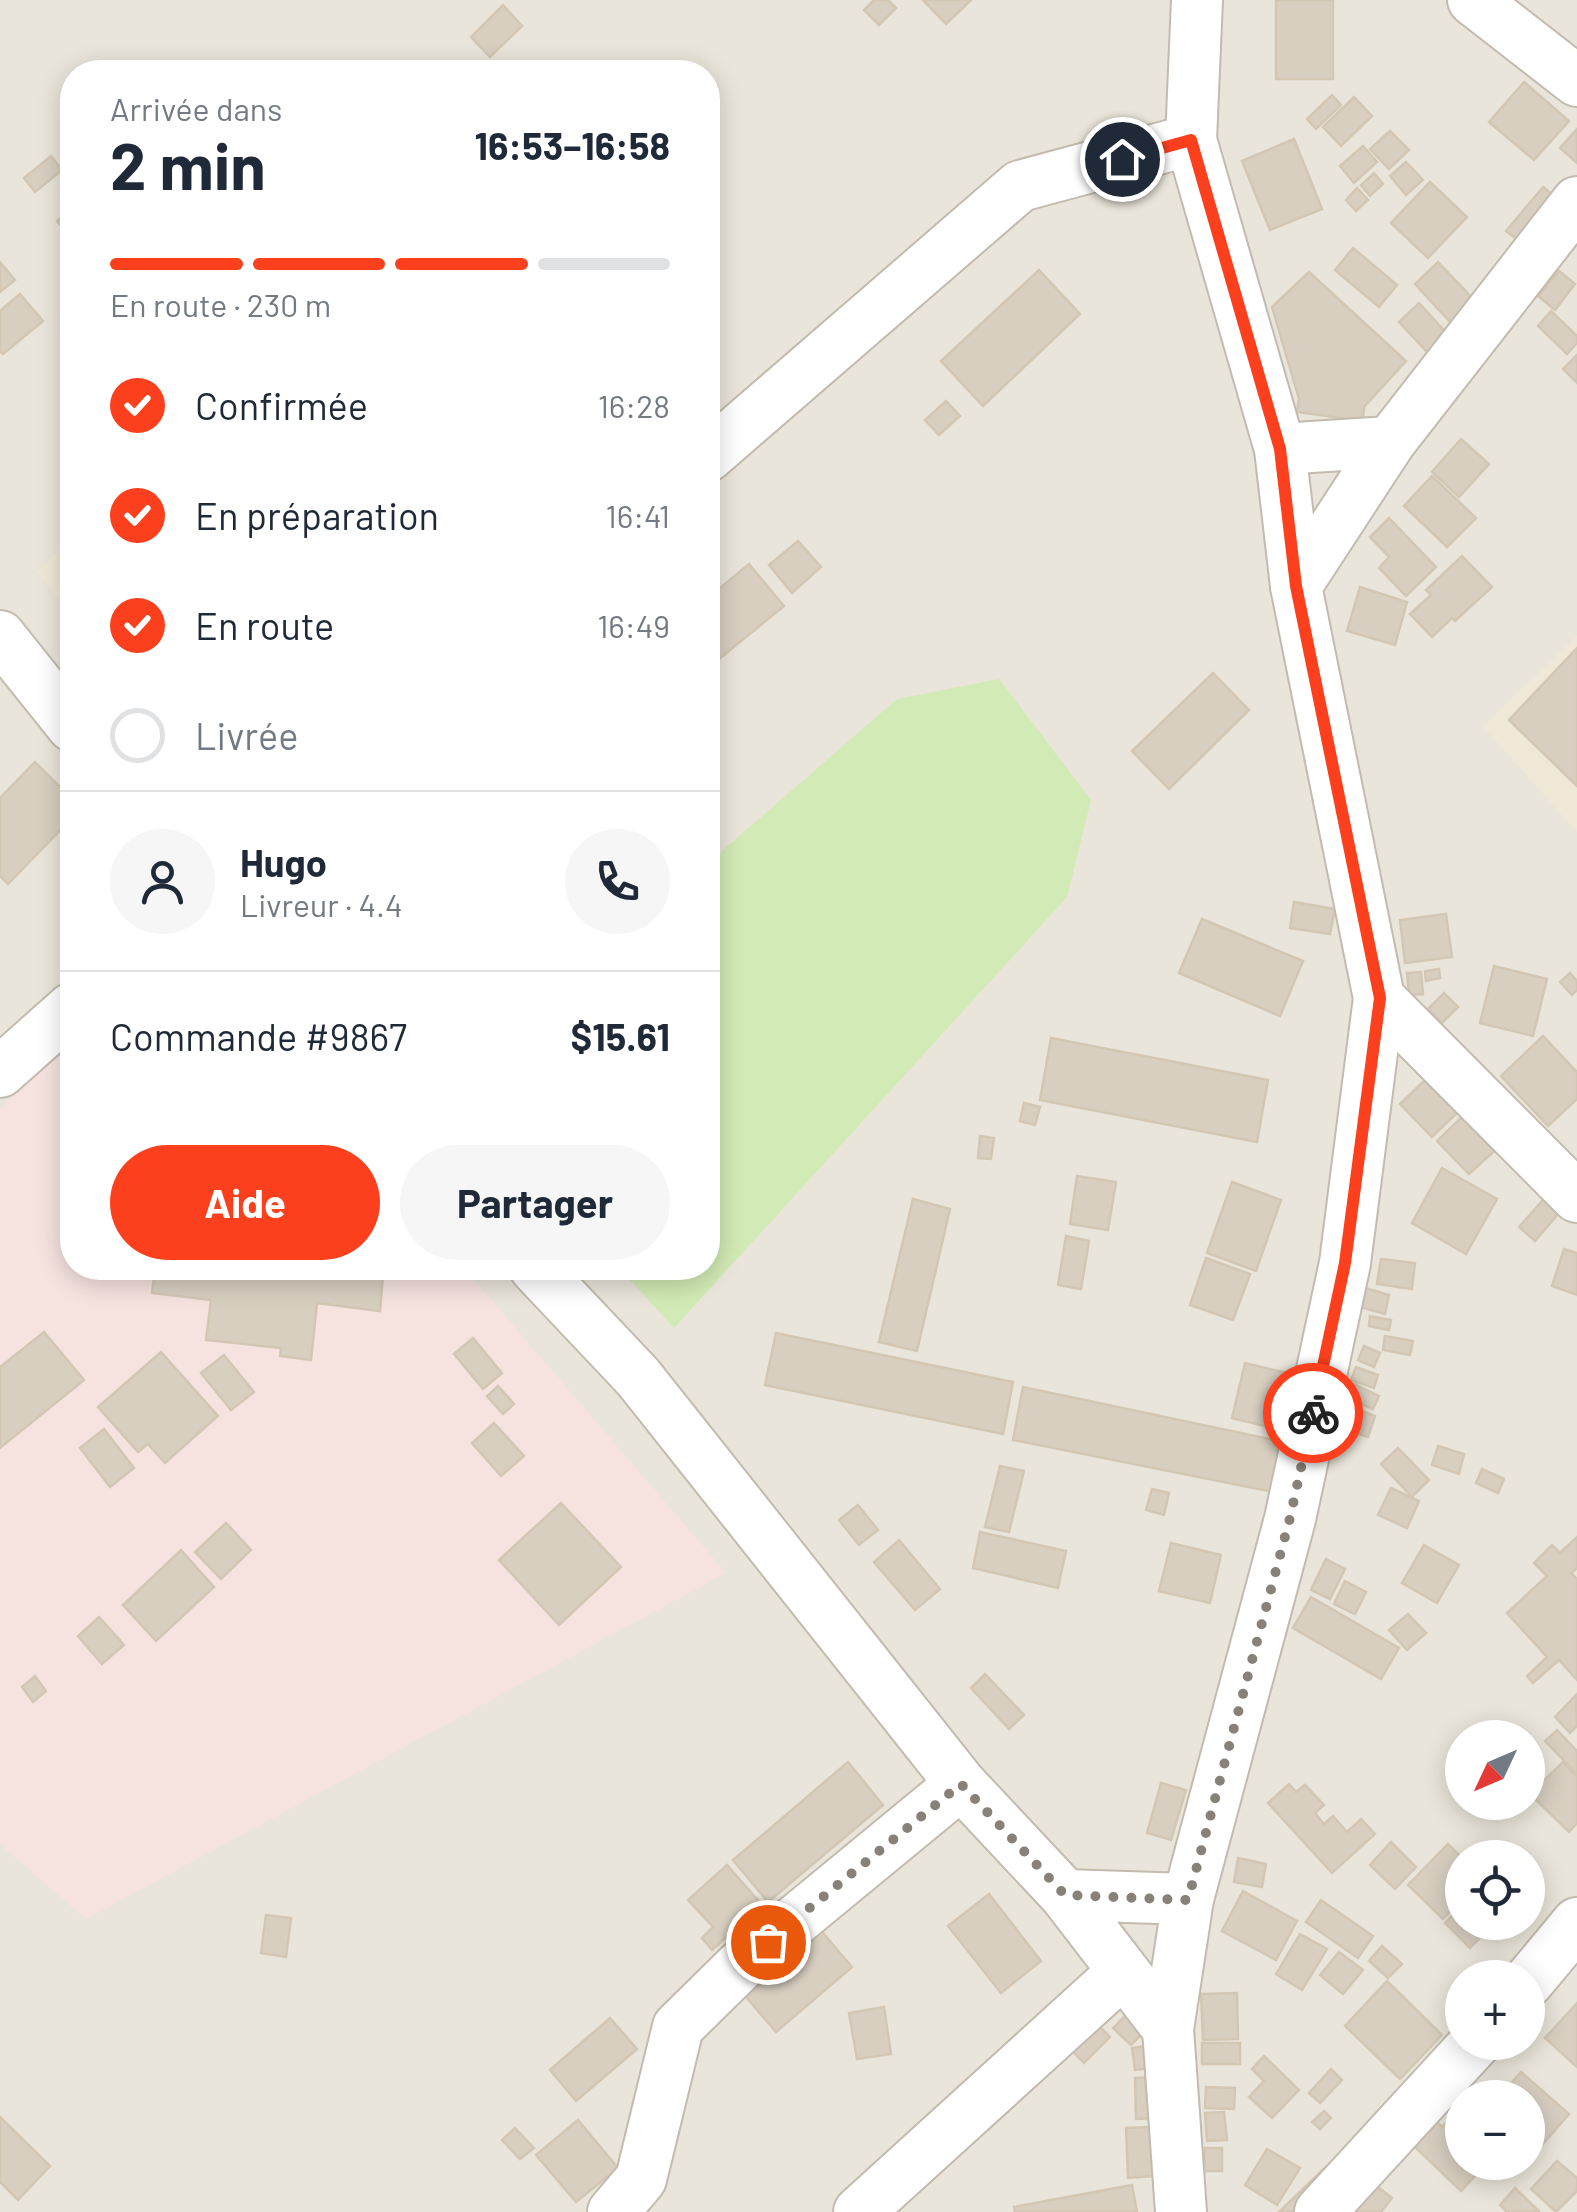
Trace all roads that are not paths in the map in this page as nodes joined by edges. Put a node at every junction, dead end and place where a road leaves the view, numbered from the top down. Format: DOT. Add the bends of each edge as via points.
graph roads {
  1 [pos="1197,0"];
  2 [pos="1473,0"];
  3 [pos="1577,81"];
  4 [pos="1191,140"];
  5 [pos="1577,202"];
  6 [pos="1390,442"];
  7 [pos="720,446"];
  8 [pos="1280,449"];
  9 [pos="1296,586"];
  10 [pos="0,636"];
  11 [pos="60,711"];
  12 [pos="1380,998"];
  13 [pos="60,1019"];
  14 [pos="0,1072"];
  15 [pos="1577,1197"];
  16 [pos="546,1280"];
  17 [pos="961,1784"];
  18 [pos="1065,1895"];
  19 [pos="1188,1900"];
  20 [pos="1577,1922"];
  21 [pos="1545,1961"];
  22 [pos="1123,1972"];
  23 [pos="1168,2029"];
  24 [pos="1459,2060"];
  25 [pos="612,2212"];
  26 [pos="860,2212"];
  27 [pos="1181,2212"];
  28 [pos="1320,2212"];
  1 -- 4 [label="street"];
  2 -- 3 [label="street"];
  4 -- 7 [label="street" via="1020,186"];
  4 -- 8 [label="street"];
  5 -- 6 [label="street"];
  6 -- 8 [label="street"];
  6 -- 9 [label="street"];
  8 -- 9 [label="street"];
  9 -- 12 [label="street"];
  10 -- 11 [label="street"];
  12 -- 15 [label="street"];
  12 -- 19 [label="street" via="1342,1281 1290,1518"];
  13 -- 14 [label="street"];
  16 -- 17 [label="street" via="638,1377"];
  17 -- 18 [label="street"];
  17 -- 25 [label="street" via="740,1966 678,2027 641,2180"];
  18 -- 19 [label="street"];
  18 -- 22 [label="street"];
  19 -- 23 [label="street"];
  20 -- 21 [label="street"];
  22 -- 23 [label="street"];
  22 -- 26 [label="street"];
  23 -- 27 [label="street"];
  24 -- 28 [label="street"];
}
